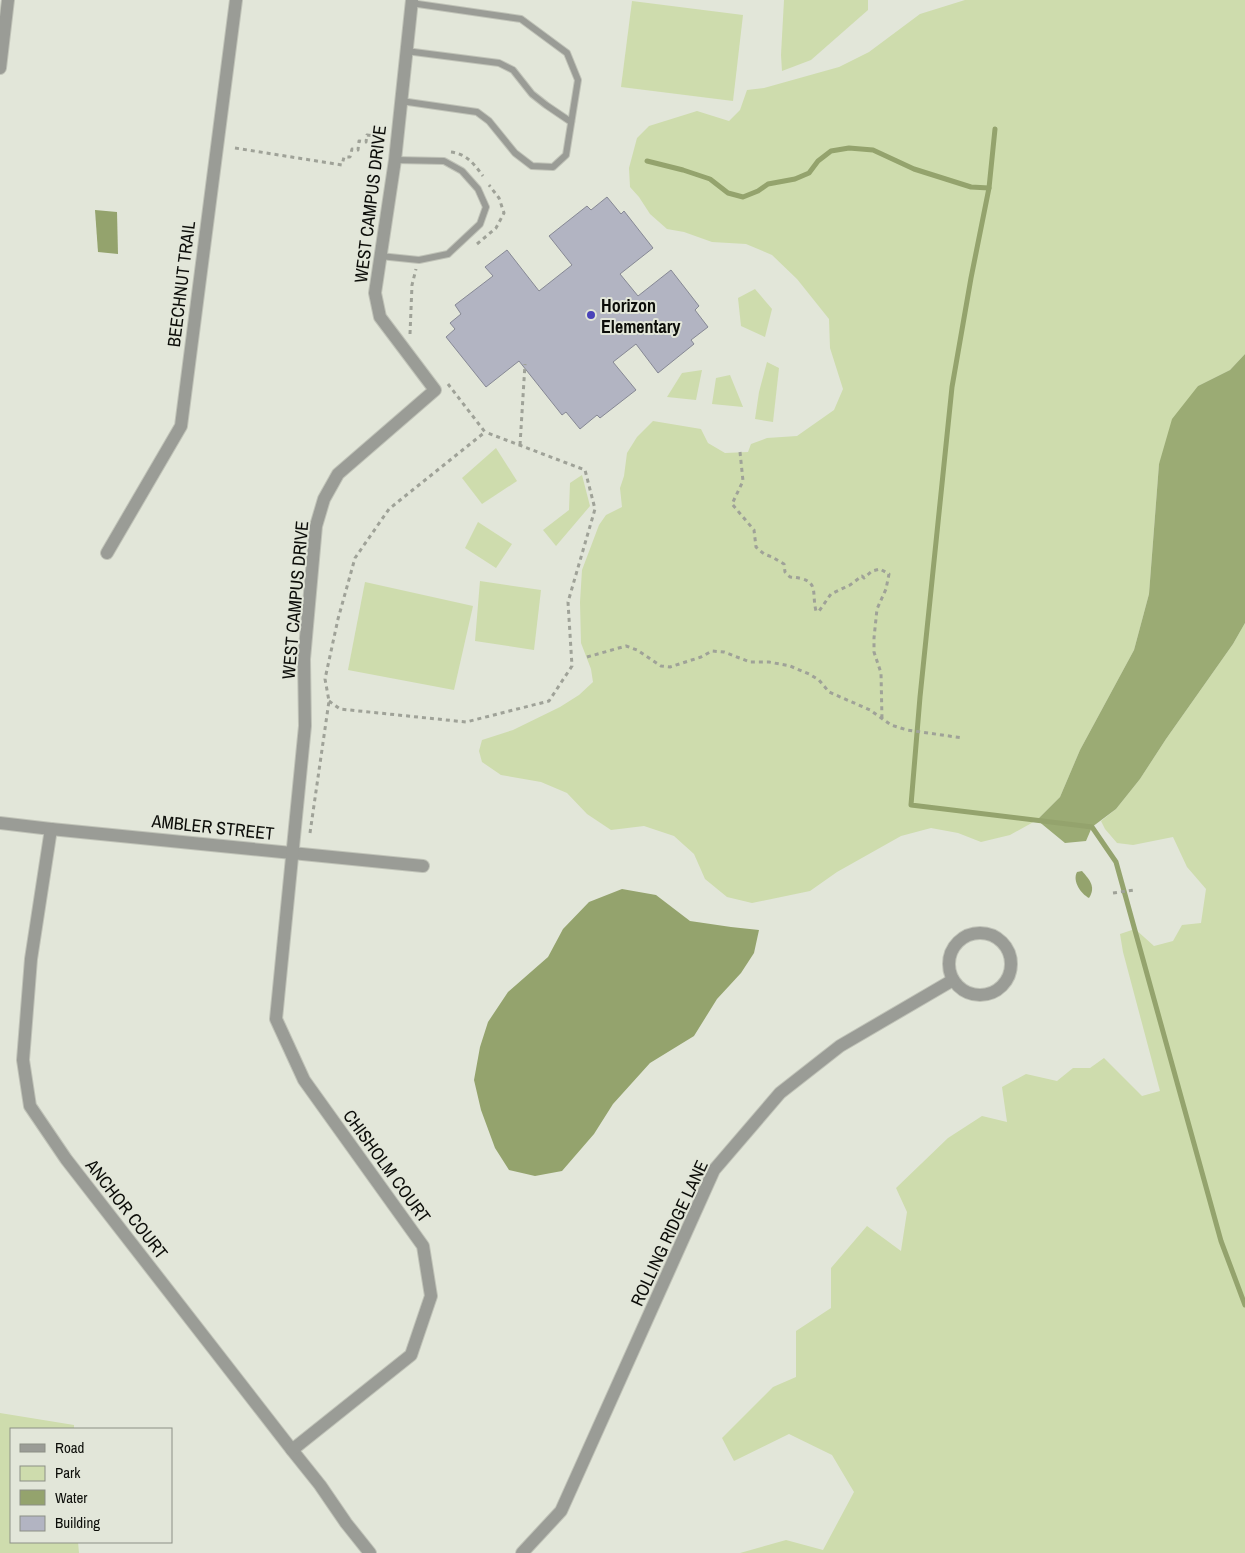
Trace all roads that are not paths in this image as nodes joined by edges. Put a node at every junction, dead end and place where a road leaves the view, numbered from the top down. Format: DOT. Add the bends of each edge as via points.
graph roads {
  1 [pos="8,0"];
  2 [pos="236,0"];
  3 [pos="411,1"];
  4 [pos="406,52"];
  5 [pos="0,68"];
  6 [pos="400,101"];
  7 [pos="571,122"];
  8 [pos="394,160"];
  9 [pos="380,256"];
  10 [pos="107,554"];
  11 [pos="0,823"];
  12 [pos="51,829"];
  13 [pos="293,853"];
  14 [pos="423,866"];
  15 [pos="953,980"];
  16 [pos="292,1450"];
  17 [pos="370,1553"];
  18 [pos="522,1553"];
  1 -- 5 [label="street"];
  2 -- 10 [label="street, BEECHNUT TRAIL" via="181,426"];
  3 -- 4 [label="street, WEST CAMPUS DRIVE"];
  3 -- 7 [label="lane" via="521,19 567,53 578,80"];
  4 -- 6 [label="street, WEST CAMPUS DRIVE"];
  4 -- 7 [label="lane" via="499,63 513,70 532,94"];
  6 -- 7 [label="lane" via="477,112 489,121 515,153 532,166 553,167 566,156"];
  6 -- 8 [label="street, WEST CAMPUS DRIVE"];
  8 -- 9 [label="street, WEST CAMPUS DRIVE"];
  8 -- 9 [label="lane" via="444,161 462,171 473,183 486,207 480,224 448,254 419,260"];
  9 -- 13 [label="street, WEST CAMPUS DRIVE" via="375,293 380,317 436,390 338,474 324,499 316,526 304,659 305,726"];
  11 -- 12 [label="street, AMBLER STREET"];
  12 -- 13 [label="street, AMBLER STREET"];
  12 -- 16 [label="street, ANCHOR COURT" via="31,959 26,1023 24,1060 30,1106 66,1159"];
  13 -- 14 [label="street, AMBLER STREET"];
  13 -- 16 [label="street, CHISHOLM COURT" via="276,1020 304,1080 423,1246 431,1296 411,1355"];
  15 -- 15 [label="street" via="970,994 980,996 1000,989 1011,971 1009,950 995,936 985,933 965,936 957,942 950,956"];
  15 -- 18 [label="street, ROLLING RIDGE LANE" via="840,1046 780,1094 714,1170 561,1511"];
  16 -- 17 [label="street, ANCHOR COURT"];
}
